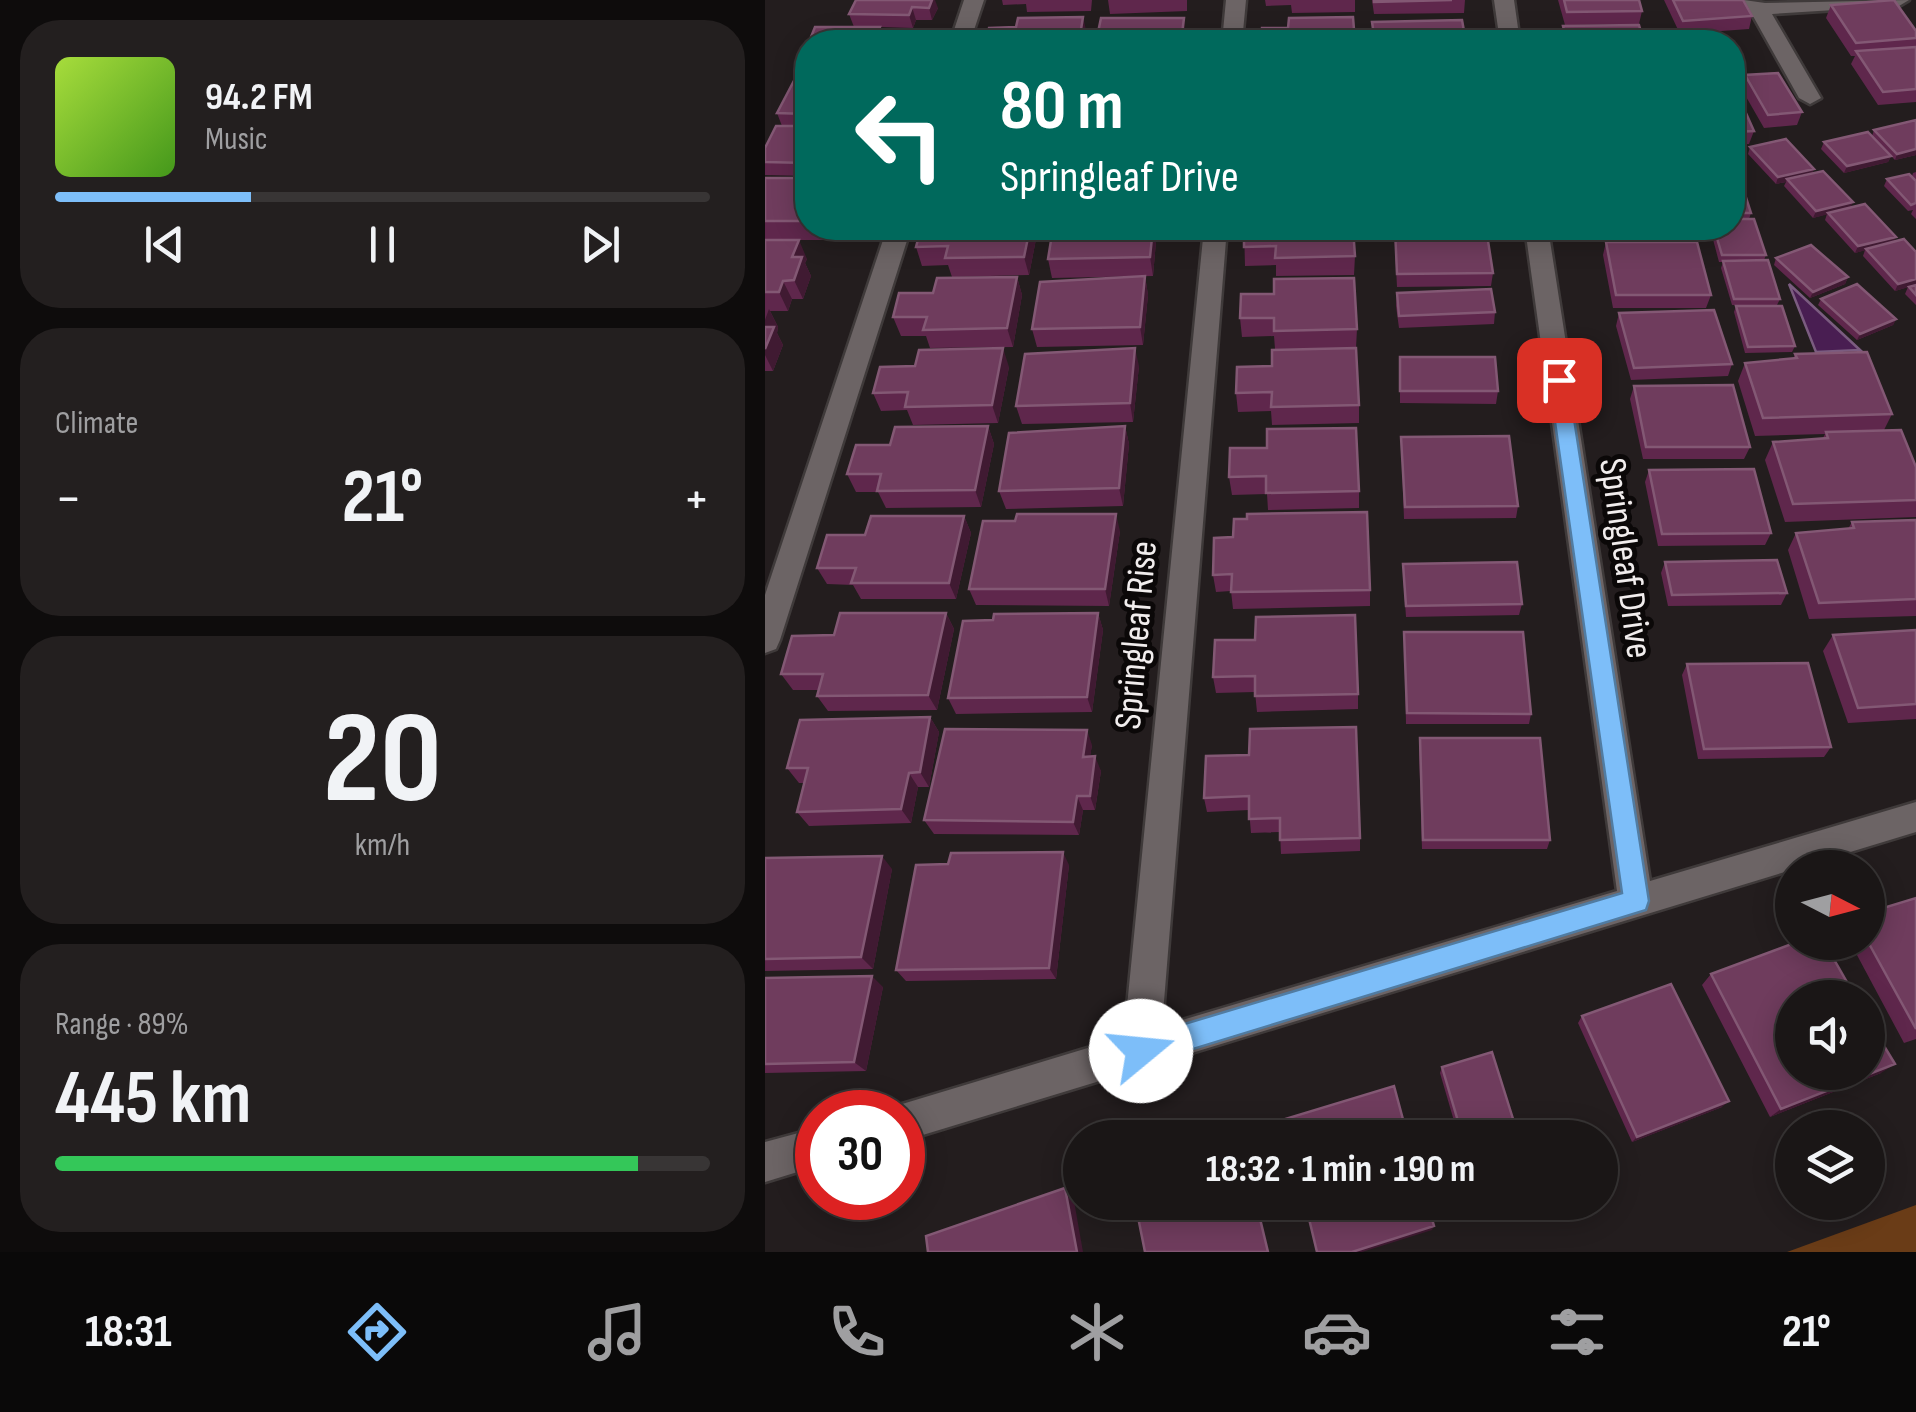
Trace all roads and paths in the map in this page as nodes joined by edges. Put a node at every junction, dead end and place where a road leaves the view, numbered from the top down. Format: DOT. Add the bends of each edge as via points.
graph roads {
  1 [pos="974,0"];
  2 [pos="1236,0"];
  3 [pos="1504,0"];
  4 [pos="1899,0"];
  5 [pos="1756,4"];
  6 [pos="964,30"];
  7 [pos="1234,30"];
  8 [pos="1508,30"];
  9 [pos="1811,98"];
  10 [pos="895,240"];
  11 [pos="1214,240"];
  12 [pos="1538,240"];
  13 [pos="765,640"];
  14 [pos="1916,817"];
  15 [pos="1636,901"];
  16 [pos="1141,1051"];
  17 [pos="925,1115"];
  18 [pos="795,1153"];
  19 [pos="765,1162"];
  1 -- 6 [label="street"];
  2 -- 7 [label="street"];
  3 -- 8 [label="street"];
  4 -- 5 [label="street"];
  5 -- 9 [label="street"];
  10 -- 13 [label="street"];
  11 -- 16 [label="street, Springleaf Rise"];
  12 -- 15 [label="street, Springleaf Drive"];
  14 -- 15 [label="street"];
  15 -- 16 [label="street"];
  16 -- 17 [label="street"];
  18 -- 19 [label="street"];
}
